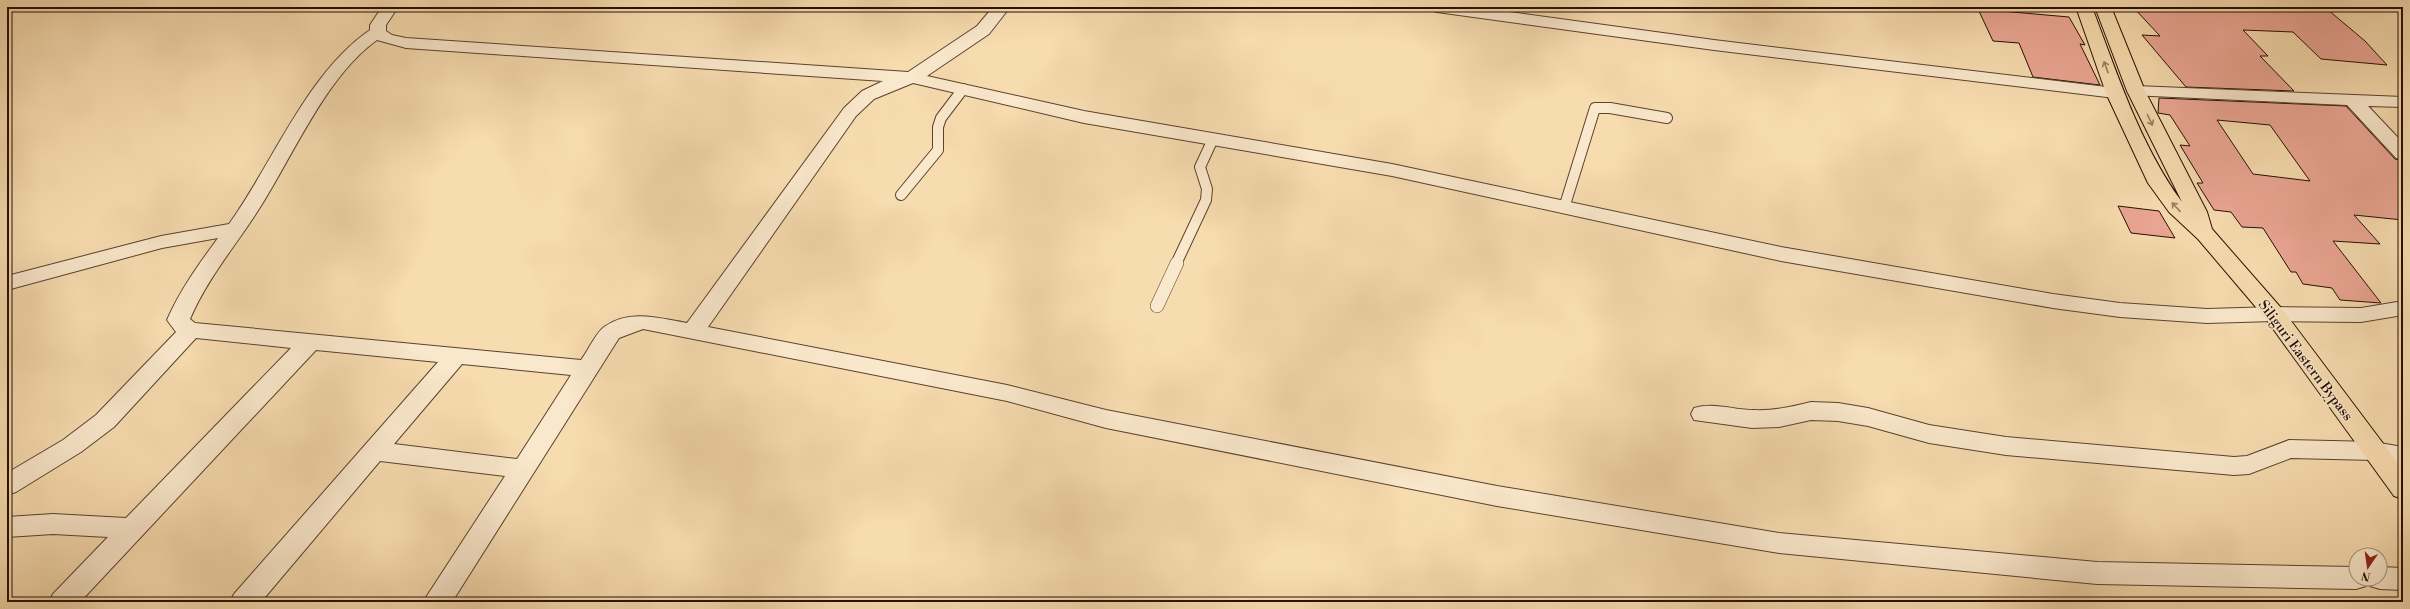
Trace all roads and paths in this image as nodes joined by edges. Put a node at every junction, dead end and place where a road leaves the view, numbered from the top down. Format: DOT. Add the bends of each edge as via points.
graph roads {
  1 [pos="390,7"];
  2 [pos="1002,7"];
  3 [pos="1437,7"];
  4 [pos="2084,7"];
  5 [pos="2103,7"];
  6 [pos="378,32"];
  7 [pos="912,78"];
  8 [pos="963,89"];
  9 [pos="2136,91"];
  10 [pos="2115,93"];
  11 [pos="2352,100"];
  12 [pos="2403,102"];
  13 [pos="1667,118"];
  14 [pos="1213,139"];
  15 [pos="2403,154"];
  16 [pos="901,195"];
  17 [pos="1564,208"];
  18 [pos="236,229"];
  19 [pos="2205,234"];
  20 [pos="7,283"];
  21 [pos="1157,306"];
  22 [pos="2403,308"];
  23 [pos="2274,314"];
  24 [pos="191,330"];
  25 [pos="693,331"];
  26 [pos="311,341"];
  27 [pos="456,356"];
  28 [pos="588,369"];
  29 [pos="1702,414"];
  30 [pos="374,451"];
  31 [pos="2374,451"];
  32 [pos="2403,456"];
  33 [pos="524,469"];
  34 [pos="7,485"];
  35 [pos="2403,489"];
  36 [pos="7,527"];
  37 [pos="132,529"];
  38 [pos="2348,578"];
  39 [pos="2388,578"];
  40 [pos="2403,579"];
  41 [pos="63,602"];
  42 [pos="244,602"];
  43 [pos="437,602"];
  1 -- 6 [label="street" via="378,25"];
  2 -- 7 [label="street" via="982,30"];
  3 -- 10 [label="street" via="1730,47"];
  10 -- 4 [label="main road, Siliguri Eastern Bypass, one-way"];
  5 -- 9 [label="main road, Siliguri Eastern Bypass"];
  6 -- 7 [label="street" via="386,38 426,46"];
  6 -- 18 [label="street" via="354,49 319,95"];
  7 -- 8 [label="street"];
  7 -- 25 [label="street" via="868,95 850,112"];
  8 -- 14 [label="street" via="1084,117"];
  8 -- 16 [label="lane" via="941,118 938,126 938,150"];
  9 -- 11 [label="street"];
  9 -- 19 [label="main road, Siliguri Eastern Bypass, one-way" via="2197,212"];
  19 -- 10 [label="main road, Siliguri Eastern Bypass, one-way" via="2176,208 2158,183"];
  11 -- 12 [label="street"];
  11 -- 15 [label="street"];
  13 -- 17 [label="lane" via="1610,108 1595,108"];
  14 -- 17 [label="street" via="1392,170"];
  14 -- 21 [label="lane" via="1200,168 1207,190 1206,200"];
  17 -- 23 [label="street" via="1781,254 2053,301 2159,314"];
  18 -- 20 [label="street" via="161,242"];
  18 -- 24 [label="street" via="182,311 178,320"];
  19 -- 23 [label="main road, Siliguri Eastern Bypass"];
  22 -- 23 [label="street" via="2361,314"];
  23 -- 31 [label="main road, Siliguri Eastern Bypass"];
  24 -- 26 [label="street"];
  24 -- 34 [label="street" via="105,421 72,446"];
  25 -- 28 [label="street" via="643,322 630,324 611,333"];
  25 -- 38 [label="street" via="1007,393 1106,419 1497,496 1779,543 2097,572"];
  26 -- 27 [label="street"];
  26 -- 37 [label="street"];
  27 -- 28 [label="street"];
  27 -- 30 [label="street"];
  28 -- 33 [label="street"];
  29 -- 31 [label="street" via="1752,419 1779,418 1811,411 1838,412 1929,434 2006,446 2234,466 2249,464 2289,450"];
  30 -- 33 [label="street"];
  30 -- 42 [label="street"];
  31 -- 32 [label="street"];
  31 -- 35 [label="main road, Siliguri Eastern Bypass"];
  33 -- 43 [label="street"];
  36 -- 37 [label="street" via="77,525"];
  37 -- 41 [label="street"];
  39 -- 40 [label="street"];
}
